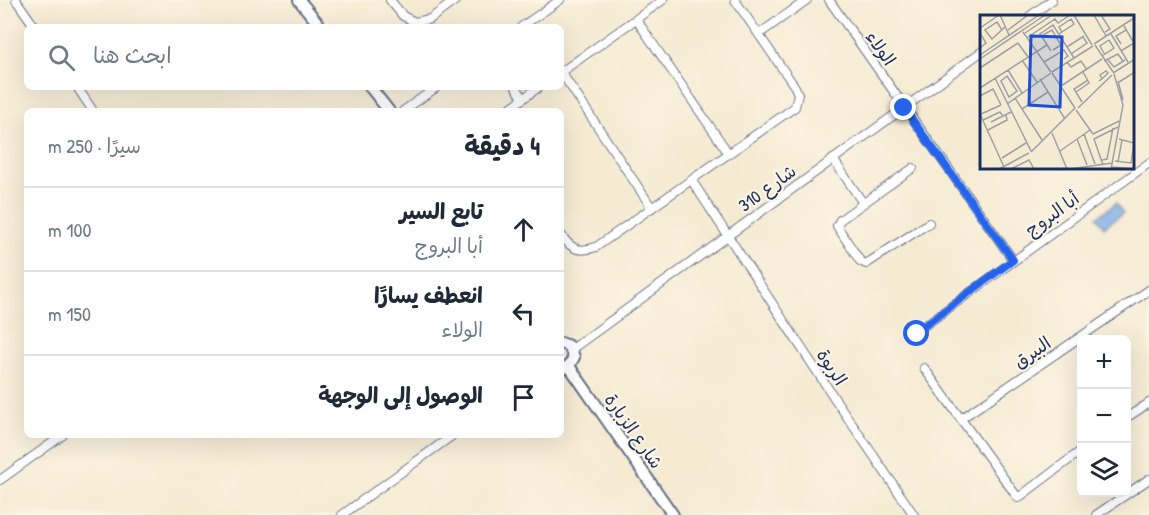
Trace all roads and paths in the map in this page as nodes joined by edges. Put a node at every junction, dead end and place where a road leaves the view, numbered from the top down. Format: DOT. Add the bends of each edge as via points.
graph roads {
  1 [pos="16,0"];
  2 [pos="299,0"];
  3 [pos="390,0"];
  4 [pos="456,0"];
  5 [pos="560,0"];
  6 [pos="663,0"];
  7 [pos="735,0"];
  8 [pos="807,0"];
  9 [pos="828,0"];
  10 [pos="1052,0"];
  11 [pos="1031,15"];
  12 [pos="636,20"];
  13 [pos="33,24"];
  14 [pos="319,24"];
  15 [pos="525,24"];
  16 [pos="759,34"];
  17 [pos="980,53"];
  18 [pos="564,70"];
  19 [pos="564,76"];
  20 [pos="79,90"];
  21 [pos="372,90"];
  22 [pos="433,90"];
  23 [pos="518,90"];
  24 [pos="535,90"];
  25 [pos="523,98"];
  26 [pos="91,108"];
  27 [pos="387,108"];
  28 [pos="407,108"];
  29 [pos="510,108"];
  30 [pos="904,108"];
  31 [pos="729,154"];
  32 [pos="833,159"];
  33 [pos="1149,163"];
  34 [pos="913,168"];
  35 [pos="692,181"];
  36 [pos="863,203"];
  37 [pos="652,208"];
  38 [pos="929,222"];
  39 [pos="728,234"];
  40 [pos="564,239"];
  41 [pos="1013,260"];
  42 [pos="1149,290"];
  43 [pos="917,334"];
  44 [pos="564,345"];
  45 [pos="572,349"];
  46 [pos="565,368"];
  47 [pos="924,368"];
  48 [pos="1149,403"];
  49 [pos="1131,415"];
  50 [pos="962,418"];
  51 [pos="59,438"];
  52 [pos="449,438"];
  53 [pos="1077,454"];
  54 [pos="1149,479"];
  55 [pos="0,480"];
  56 [pos="342,515"];
  57 [pos="673,515"];
  58 [pos="914,515"];
  59 [pos="1096,515"];
  1 -- 13 [label="street"];
  2 -- 14 [label="street"];
  3 -- 4 [label="street" via="403,16 415,22 430,19"];
  5 -- 15 [label="street"];
  6 -- 12 [label="street"];
  7 -- 16 [label="street"];
  8 -- 16 [label="street"];
  9 -- 30 [label="street, الولاء"];
  10 -- 11 [label="street"];
  12 -- 18 [label="street"];
  12 -- 31 [label="street"];
  16 -- 31 [label="street" via="795,87 797,100 788,113"];
  17 -- 30 [label="street, شارع 310"];
  19 -- 37 [label="street"];
  20 -- 26 [label="street"];
  21 -- 27 [label="street"];
  22 -- 28 [label="street"];
  23 -- 25 [label="street"];
  24 -- 25 [label="street"];
  25 -- 29 [label="street"];
  30 -- 32 [label="street, شارع 310"];
  30 -- 41 [label="street, الولاء"];
  31 -- 35 [label="street"];
  32 -- 36 [label="street"];
  32 -- 39 [label="street, شارع 310"];
  33 -- 41 [label="street, أبا البروج"];
  34 -- 36 [label="street"];
  35 -- 37 [label="street"];
  35 -- 39 [label="street, الربوة"];
  36 -- 38 [label="street" via="837,226 862,264"];
  37 -- 40 [label="street" via="588,250 569,246"];
  39 -- 45 [label="street, شارع 310"];
  39 -- 58 [label="street, الربوة"];
  41 -- 43 [label="street, أبا البروج"];
  42 -- 50 [label="street, البيرق"];
  44 -- 45 [label="street"];
  45 -- 46 [label="street" via="574,357"];
  46 -- 57 [label="street, شارع الزبارة"];
  47 -- 50 [label="street"];
  48 -- 49 [label="street"];
  50 -- 53 [label="street" via="1018,498"];
  51 -- 55 [label="street"];
  52 -- 56 [label="street"];
  54 -- 59 [label="street"];
}
